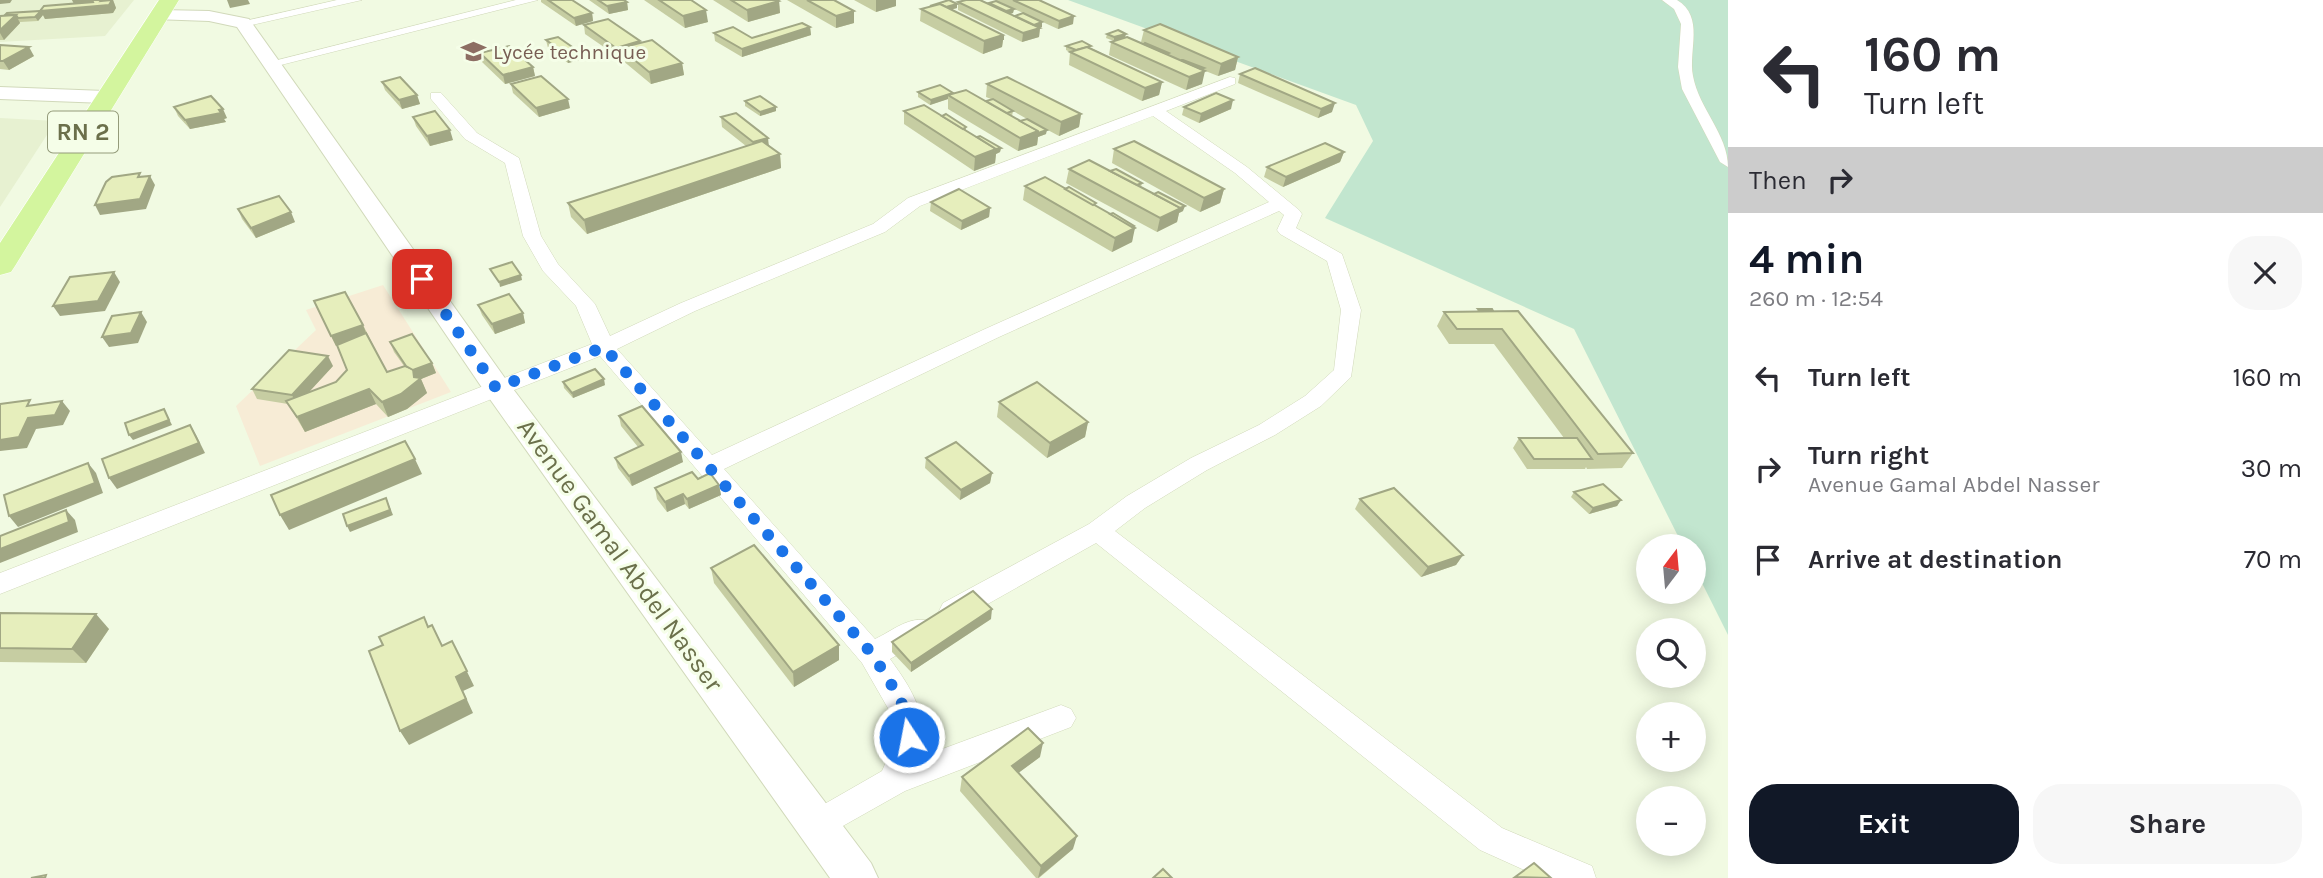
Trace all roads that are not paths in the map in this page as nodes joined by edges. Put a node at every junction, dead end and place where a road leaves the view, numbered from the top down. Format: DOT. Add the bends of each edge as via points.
graph roads {
  1 [pos="356,0"];
  2 [pos="532,0"];
  3 [pos="1679,1"];
  4 [pos="164,8"];
  5 [pos="243,23"];
  6 [pos="273,62"];
  7 [pos="1230,81"];
  8 [pos="111,89"];
  9 [pos="0,93"];
  10 [pos="436,96"];
  11 [pos="0,102"];
  12 [pos="1156,111"];
  13 [pos="90,122"];
  14 [pos="1728,162"];
  15 [pos="1279,204"];
  16 [pos="8,241"];
  17 [pos="0,266"];
  18 [pos="604,347"];
  19 [pos="496,388"];
  20 [pos="708,467"];
  21 [pos="1098,531"];
  22 [pos="0,584"];
  23 [pos="873,655"];
  24 [pos="1061,718"];
  25 [pos="894,781"];
  26 [pos="818,825"];
  27 [pos="856,878"];
  28 [pos="1580,878"];
  1 -- 5 [label="street"];
  2 -- 6 [label="street"];
  3 -- 14 [label="street" via="1689,25 1685,75"];
  4 -- 5 [label="street"];
  4 -- 8 [label="main road, RN 2"];
  5 -- 6 [label="street, Avenue Gamal Abdel Nasser"];
  6 -- 19 [label="street, Avenue Gamal Abdel Nasser"];
  7 -- 12 [label="street"];
  8 -- 9 [label="street"];
  8 -- 13 [label="main road, RN 2"];
  10 -- 18 [label="street" via="471,136 513,161 532,236 550,267 584,304"];
  11 -- 13 [label="street" via="45,106"];
  12 -- 15 [label="street" via="1241,170"];
  12 -- 18 [label="street" via="914,202 879,228"];
  13 -- 16 [label="main road, RN 2"];
  15 -- 20 [label="street"];
  15 -- 21 [label="street" via="1293,214 1286,230 1335,258 1351,310 1344,372 1313,401 1136,502"];
  16 -- 17 [label="main road, RN 2"];
  18 -- 19 [label="street"];
  18 -- 20 [label="street"];
  19 -- 22 [label="street"];
  19 -- 26 [label="street, Avenue Gamal Abdel Nasser"];
  20 -- 23 [label="street"];
  21 -- 23 [label="street"];
  21 -- 28 [label="street" via="1491,839"];
  23 -- 25 [label="street" via="907,716 909,737"];
  24 -- 25 [label="street"];
  25 -- 26 [label="street"];
  26 -- 27 [label="street, Avenue Gamal Abdel Nasser"];
}
